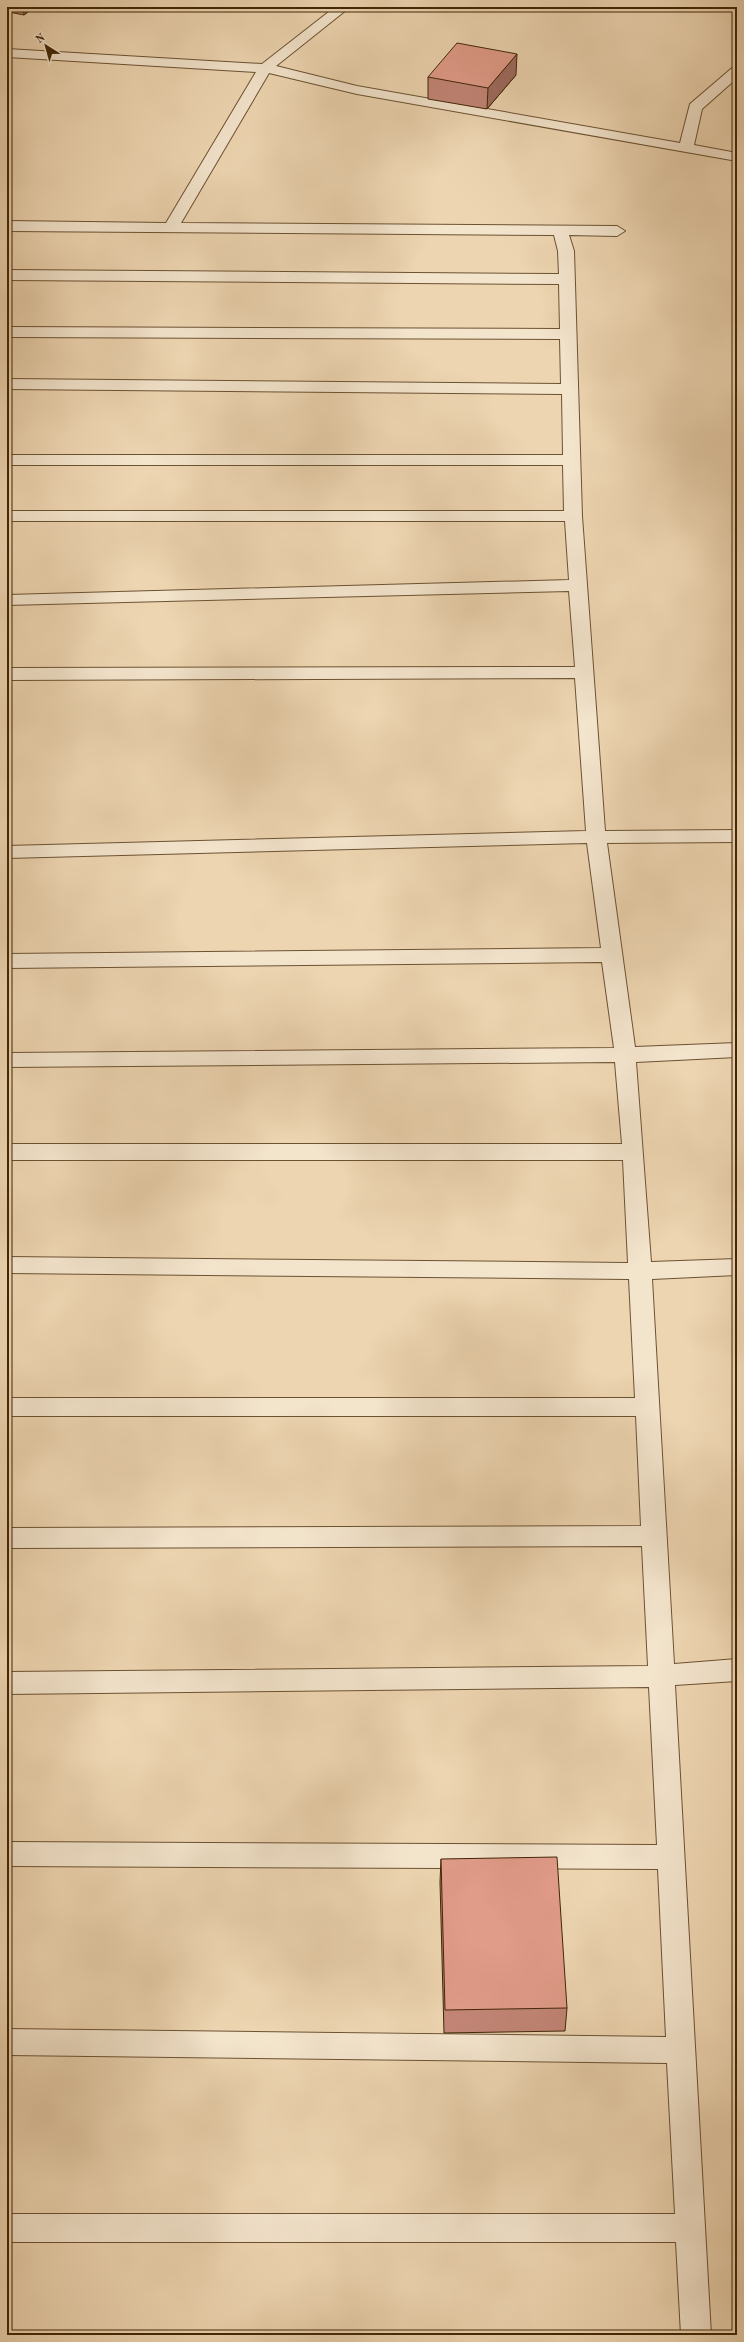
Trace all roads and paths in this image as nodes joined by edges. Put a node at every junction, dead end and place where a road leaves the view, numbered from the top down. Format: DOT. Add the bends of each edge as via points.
graph roads {
  1 [pos="344,7"];
  2 [pos="7,53"];
  3 [pos="265,68"];
  4 [pos="737,71"];
  5 [pos="686,149"];
  6 [pos="737,157"];
  7 [pos="7,226"];
  8 [pos="170,228"];
  9 [pos="560,231"];
  10 [pos="616,231"];
  11 [pos="7,275"];
  12 [pos="567,279"];
  13 [pos="7,332"];
  14 [pos="569,334"];
  15 [pos="7,384"];
  16 [pos="570,389"];
  17 [pos="7,460"];
  18 [pos="571,460"];
  19 [pos="7,516"];
  20 [pos="573,516"];
  21 [pos="578,585"];
  22 [pos="7,600"];
  23 [pos="584,672"];
  24 [pos="7,674"];
  25 [pos="737,836"];
  26 [pos="596,837"];
  27 [pos="7,852"];
  28 [pos="610,954"];
  29 [pos="7,962"];
  30 [pos="737,1050"];
  31 [pos="625,1054"];
  32 [pos="7,1060"];
  33 [pos="7,1152"];
  34 [pos="632,1152"];
  35 [pos="7,1265"];
  36 [pos="737,1267"];
  37 [pos="640,1271"];
  38 [pos="7,1407"];
  39 [pos="647,1407"];
  40 [pos="654,1536"];
  41 [pos="7,1538"];
  42 [pos="737,1670"];
  43 [pos="661,1676"];
  44 [pos="7,1683"];
  45 [pos="7,1854"];
  46 [pos="670,1858"];
  47 [pos="7,2042"];
  48 [pos="681,2050"];
  49 [pos="7,2228"];
  50 [pos="690,2228"];
  51 [pos="696,2335"];
  1 -- 3 [label="street"];
  2 -- 3 [label="street"];
  3 -- 5 [label="street" via="357,90"];
  3 -- 8 [label="street"];
  4 -- 5 [label="street" via="695,107"];
  5 -- 6 [label="street"];
  7 -- 8 [label="street"];
  8 -- 9 [label="street"];
  9 -- 10 [label="street"];
  9 -- 12 [label="street" via="566,251"];
  11 -- 12 [label="street"];
  12 -- 14 [label="street"];
  13 -- 14 [label="street"];
  14 -- 16 [label="street"];
  15 -- 16 [label="street"];
  16 -- 18 [label="street"];
  17 -- 18 [label="street"];
  18 -- 20 [label="street"];
  19 -- 20 [label="street"];
  20 -- 21 [label="street"];
  21 -- 22 [label="street"];
  21 -- 23 [label="street"];
  23 -- 24 [label="street"];
  23 -- 26 [label="street"];
  25 -- 26 [label="street"];
  26 -- 27 [label="street"];
  26 -- 28 [label="street"];
  28 -- 29 [label="street"];
  28 -- 31 [label="street"];
  30 -- 31 [label="street"];
  31 -- 32 [label="street"];
  31 -- 34 [label="street"];
  33 -- 34 [label="street"];
  34 -- 37 [label="street"];
  35 -- 37 [label="street"];
  36 -- 37 [label="street"];
  37 -- 39 [label="street"];
  38 -- 39 [label="street"];
  39 -- 40 [label="street"];
  40 -- 41 [label="street"];
  40 -- 43 [label="street"];
  42 -- 43 [label="street"];
  43 -- 44 [label="street"];
  43 -- 46 [label="street"];
  45 -- 46 [label="street"];
  46 -- 48 [label="street"];
  47 -- 48 [label="street"];
  48 -- 50 [label="street"];
  49 -- 50 [label="street"];
  50 -- 51 [label="street"];
}
